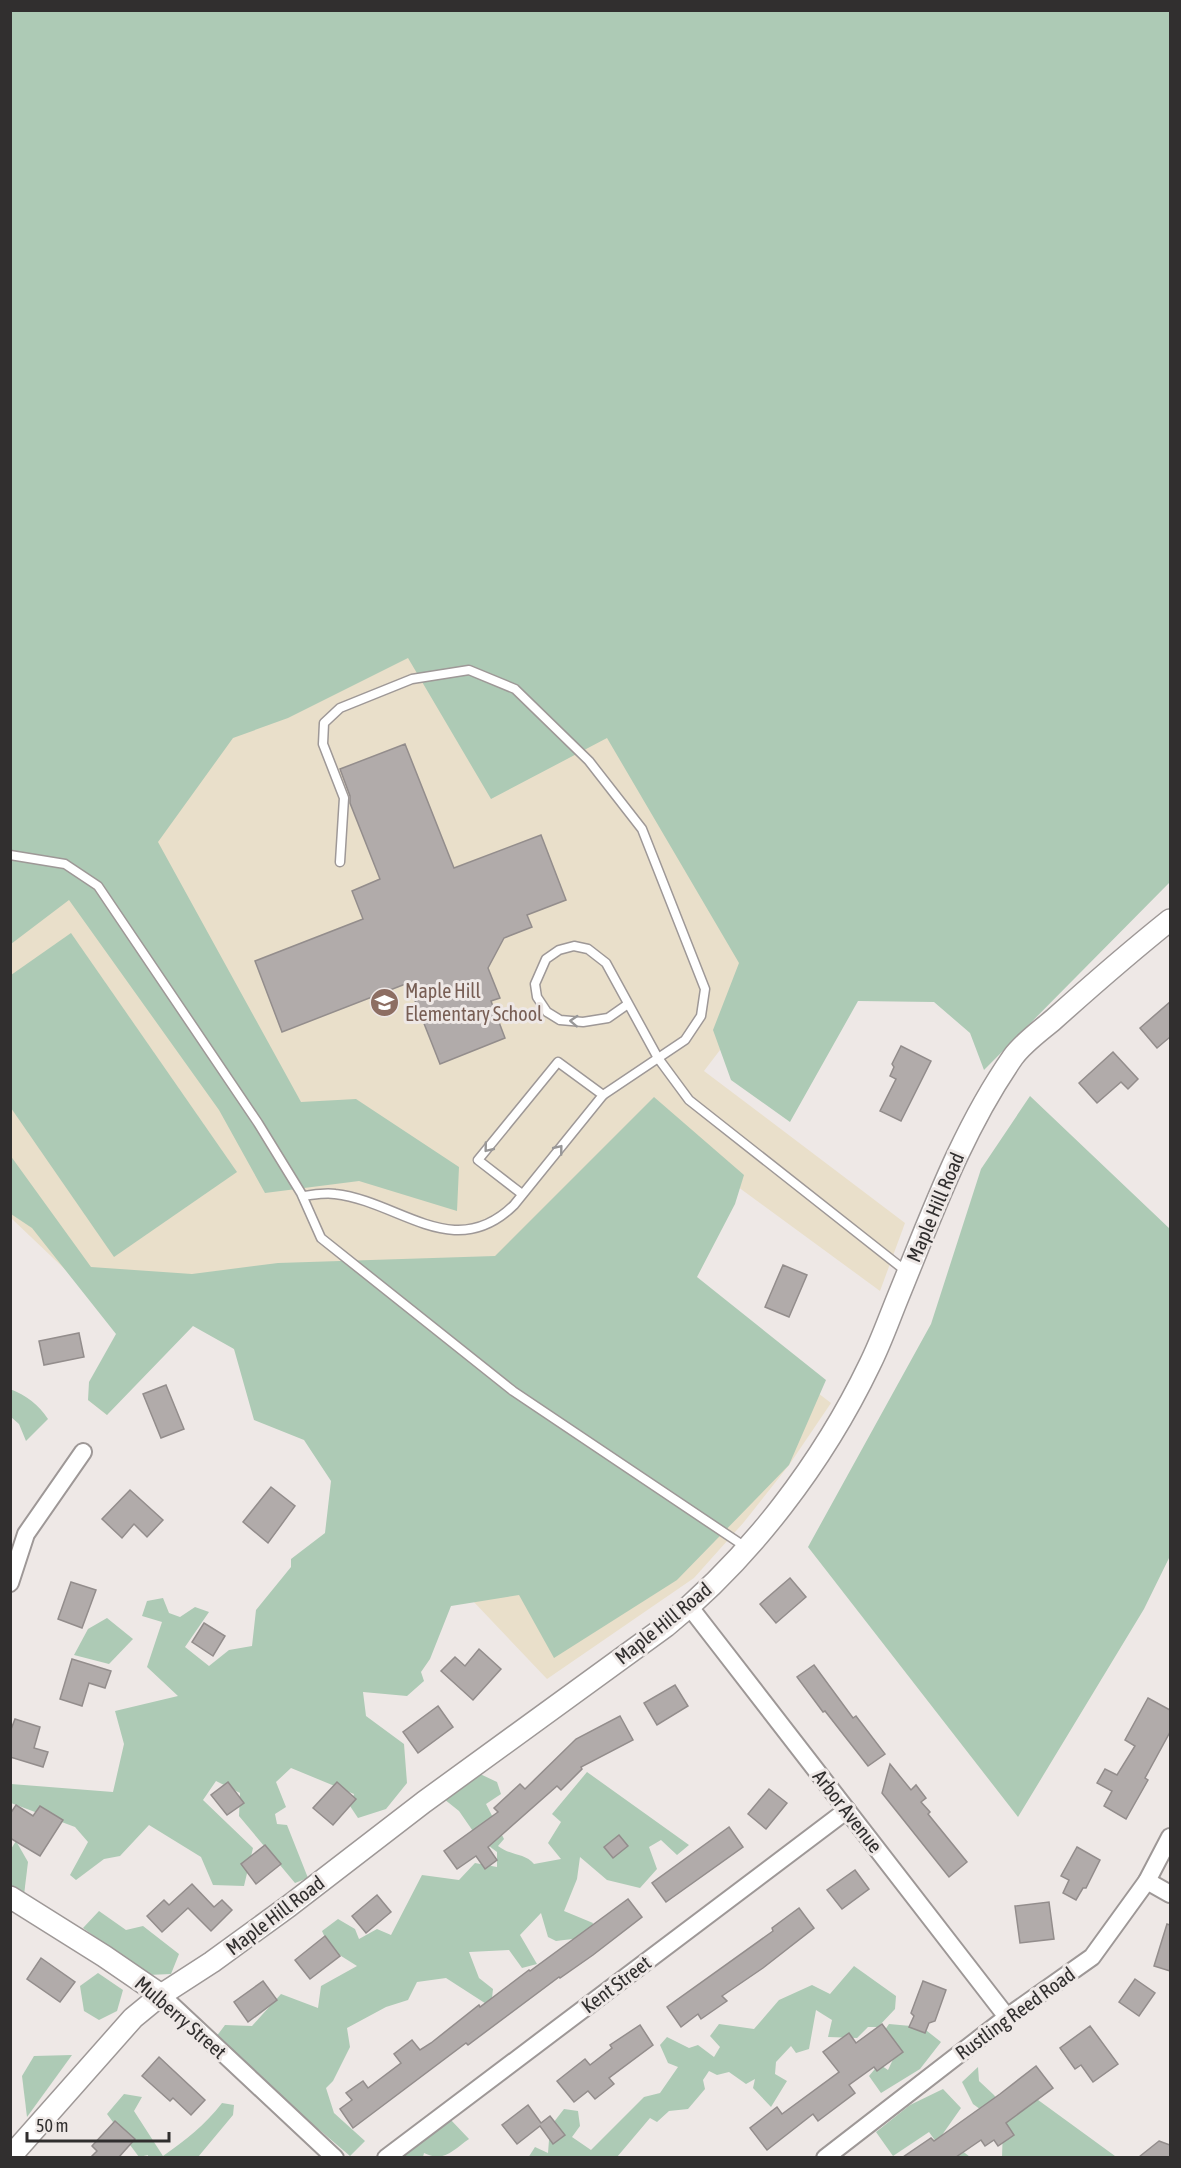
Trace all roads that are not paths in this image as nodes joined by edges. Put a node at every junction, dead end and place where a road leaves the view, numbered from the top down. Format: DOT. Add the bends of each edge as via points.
graph roads {
  1 [pos="10,855"];
  2 [pos="340,862"];
  3 [pos="1170,920"];
  4 [pos="628,1004"];
  5 [pos="658,1058"];
  6 [pos="603,1095"];
  7 [pos="522,1194"];
  8 [pos="303,1196"];
  9 [pos="908,1272"];
  10 [pos="83,1452"];
  11 [pos="748,1548"];
  12 [pos="10,1583"];
  13 [pos="689,1606"];
  14 [pos="847,1810"];
  15 [pos="1170,1837"];
  16 [pos="1147,1881"];
  17 [pos="1170,1894"];
  18 [pos="10,1897"];
  19 [pos="161,1995"];
  20 [pos="1007,2017"];
  21 [pos="10,2157"];
  22 [pos="334,2157"];
  23 [pos="386,2157"];
  24 [pos="825,2157"];
  1 -- 8 [label="lane" via="65,864 98,886"];
  2 -- 5 [label="lane" via="344,798 323,744 324,723 340,708 412,680 469,670 515,689 589,761 642,829 705,989 701,1016 685,1040"];
  3 -- 9 [label="street, Maple Hill Road" via="1015,1054 962,1143"];
  4 -- 4 [label="lane, one-way" via="608,1018 560,1020 546,1012 535,984 546,959 559,950 574,946 588,949 606,963"];
  4 -- 5 [label="lane"];
  5 -- 6 [label="lane"];
  5 -- 9 [label="lane" via="689,1100"];
  7 -- 6 [label="lane, one-way"];
  6 -- 7 [label="lane, one-way" via="558,1062 478,1160"];
  7 -- 8 [label="lane" via="500,1218 468,1231 428,1226 376,1204 334,1193"];
  8 -- 11 [label="lane" via="321,1238 513,1391"];
  9 -- 11 [label="street, Maple Hill Road" via="844,1416 816,1461"];
  10 -- 12 [label="street" via="26,1534"];
  11 -- 13 [label="street, Maple Hill Road"];
  13 -- 14 [label="street, Arbor Avenue"];
  13 -- 19 [label="street, Maple Hill Road" via="290,1906"];
  14 -- 20 [label="street, Arbor Avenue"];
  14 -- 23 [label="street, Kent Street"];
  15 -- 16 [label="street, Rustling Reed Road"];
  16 -- 17 [label="street"];
  16 -- 20 [label="street, Rustling Reed Road" via="1092,1957"];
  18 -- 19 [label="street, Mulberry Street"];
  19 -- 21 [label="street, Maple Hill Road" via="133,2018"];
  19 -- 22 [label="street, Mulberry Street"];
  20 -- 24 [label="street, Rustling Reed Road"];
}
